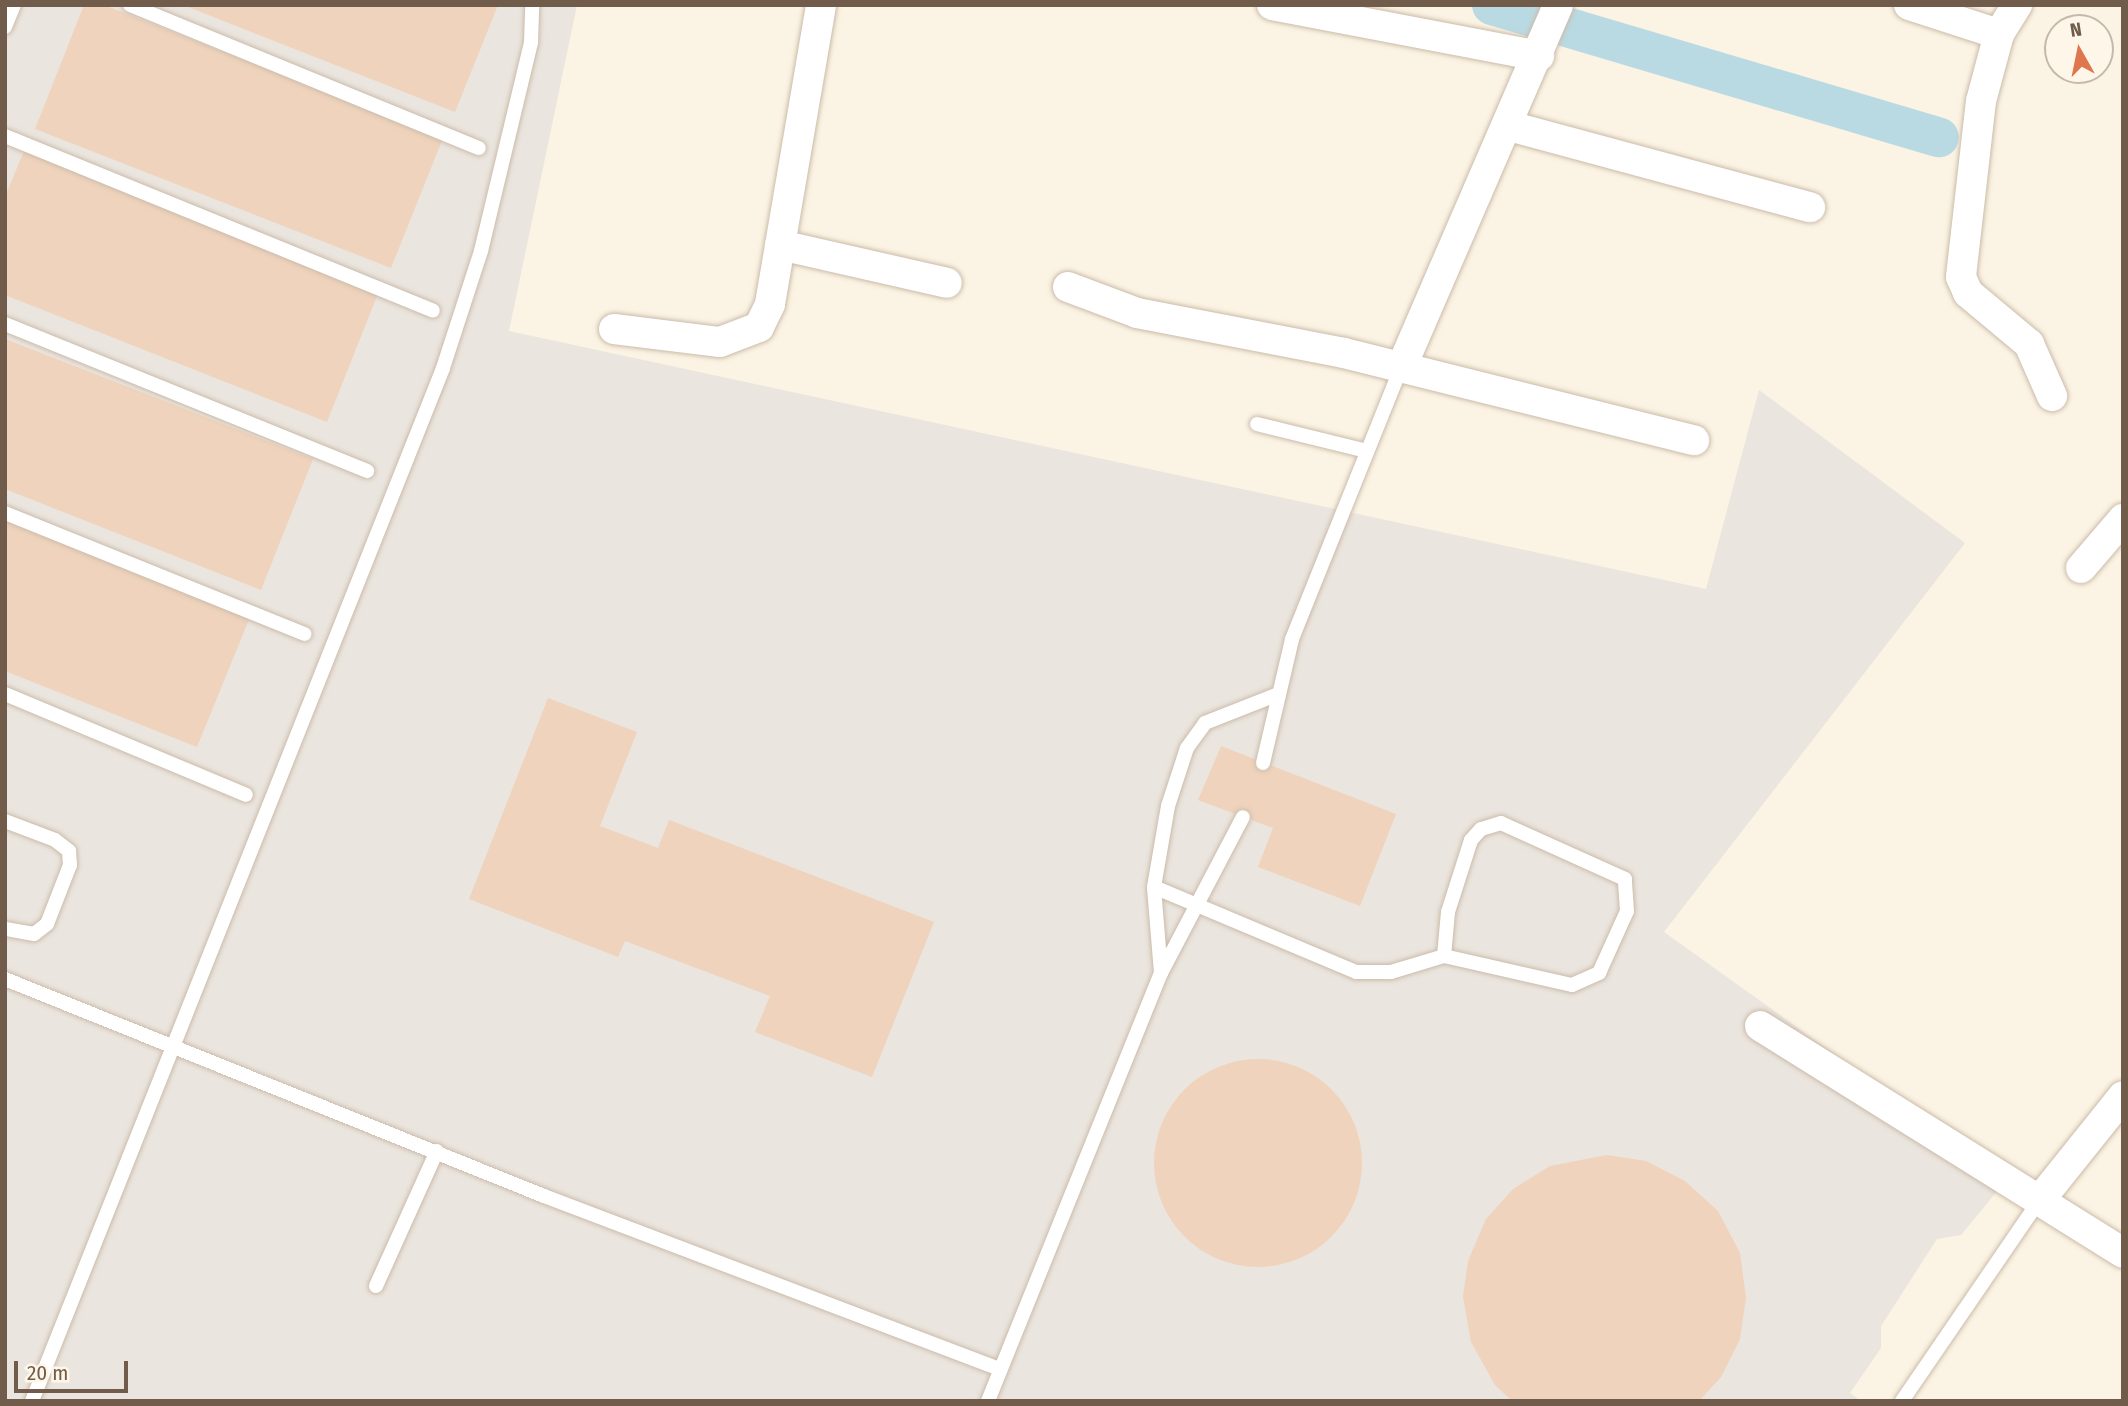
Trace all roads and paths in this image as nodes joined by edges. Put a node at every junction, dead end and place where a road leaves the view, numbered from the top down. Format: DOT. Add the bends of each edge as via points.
graph roads {
  1 [pos="14,5"];
  2 [pos="130,5"];
  3 [pos="532,5"];
  4 [pos="821,5"];
  5 [pos="1272,5"];
  6 [pos="1558,5"];
  7 [pos="1909,5"];
  8 [pos="2017,5"];
  9 [pos="5,27"];
  10 [pos="1999,34"];
  11 [pos="1539,56"];
  12 [pos="1509,126"];
  13 [pos="5,136"];
  14 [pos="478,148"];
  15 [pos="1810,207"];
  16 [pos="780,245"];
  17 [pos="947,283"];
  18 [pos="1068,287"];
  19 [pos="433,311"];
  20 [pos="5,324"];
  21 [pos="614,328"];
  22 [pos="1402,366"];
  23 [pos="2052,396"];
  24 [pos="1257,424"];
  25 [pos="1694,440"];
  26 [pos="1367,451"];
  27 [pos="367,471"];
  28 [pos="5,513"];
  29 [pos="2123,519"];
  30 [pos="2081,568"];
  31 [pos="304,634"];
  32 [pos="5,694"];
  33 [pos="1276,695"];
  34 [pos="1263,763"];
  35 [pos="246,795"];
  36 [pos="1242,817"];
  37 [pos="5,821"];
  38 [pos="1154,887"];
  39 [pos="1199,905"];
  40 [pos="5,929"];
  41 [pos="1444,956"];
  42 [pos="1161,973"];
  43 [pos="5,979"];
  44 [pos="1760,1026"];
  45 [pos="176,1048"];
  46 [pos="2123,1096"];
  47 [pos="437,1152"];
  48 [pos="2039,1201"];
  49 [pos="2123,1253"];
  50 [pos="376,1286"];
  51 [pos="1000,1368"];
  52 [pos="32,1401"];
  53 [pos="988,1401"];
  54 [pos="1902,1401"];
  1 -- 9 [label="lane"];
  2 -- 14 [label="lane"];
  3 -- 45 [label="lane" via="531,42 481,251 443,368 287,748"];
  4 -- 16 [label="street"];
  5 -- 11 [label="street"];
  6 -- 11 [label="street"];
  7 -- 10 [label="street"];
  8 -- 10 [label="street"];
  10 -- 23 [label="street" via="1981,101 1961,277 1968,293 2029,344"];
  11 -- 12 [label="street"];
  12 -- 15 [label="street"];
  12 -- 22 [label="street"];
  13 -- 19 [label="lane"];
  16 -- 17 [label="street"];
  16 -- 21 [label="street" via="770,304 759,327 743,337 720,342"];
  18 -- 22 [label="street" via="1137,313"];
  20 -- 27 [label="lane"];
  22 -- 25 [label="street"];
  22 -- 26 [label="lane"];
  24 -- 26 [label="lane"];
  26 -- 33 [label="lane" via="1306,600"];
  28 -- 31 [label="lane"];
  29 -- 30 [label="street"];
  32 -- 35 [label="lane"];
  33 -- 34 [label="lane"];
  33 -- 38 [label="lane" via="1205,723 1187,748 1168,806"];
  36 -- 39 [label="lane"];
  37 -- 40 [label="lane" via="55,840 69,851 70,865 47,924 34,934"];
  38 -- 39 [label="lane"];
  38 -- 42 [label="lane"];
  39 -- 41 [label="lane" via="1356,972 1391,972"];
  39 -- 42 [label="lane"];
  41 -- 41 [label="lane" via="1448,912 1471,840 1481,829 1502,823 1625,879 1627,911 1599,973 1588,982 1554,982"];
  42 -- 51 [label="lane"];
  43 -- 45 [label="lane"];
  44 -- 48 [label="street"];
  45 -- 47 [label="lane"];
  45 -- 52 [label="lane"];
  46 -- 48 [label="street"];
  47 -- 50 [label="lane"];
  47 -- 51 [label="lane"];
  48 -- 49 [label="street"];
  48 -- 54 [label="lane"];
  51 -- 53 [label="lane"];
}
